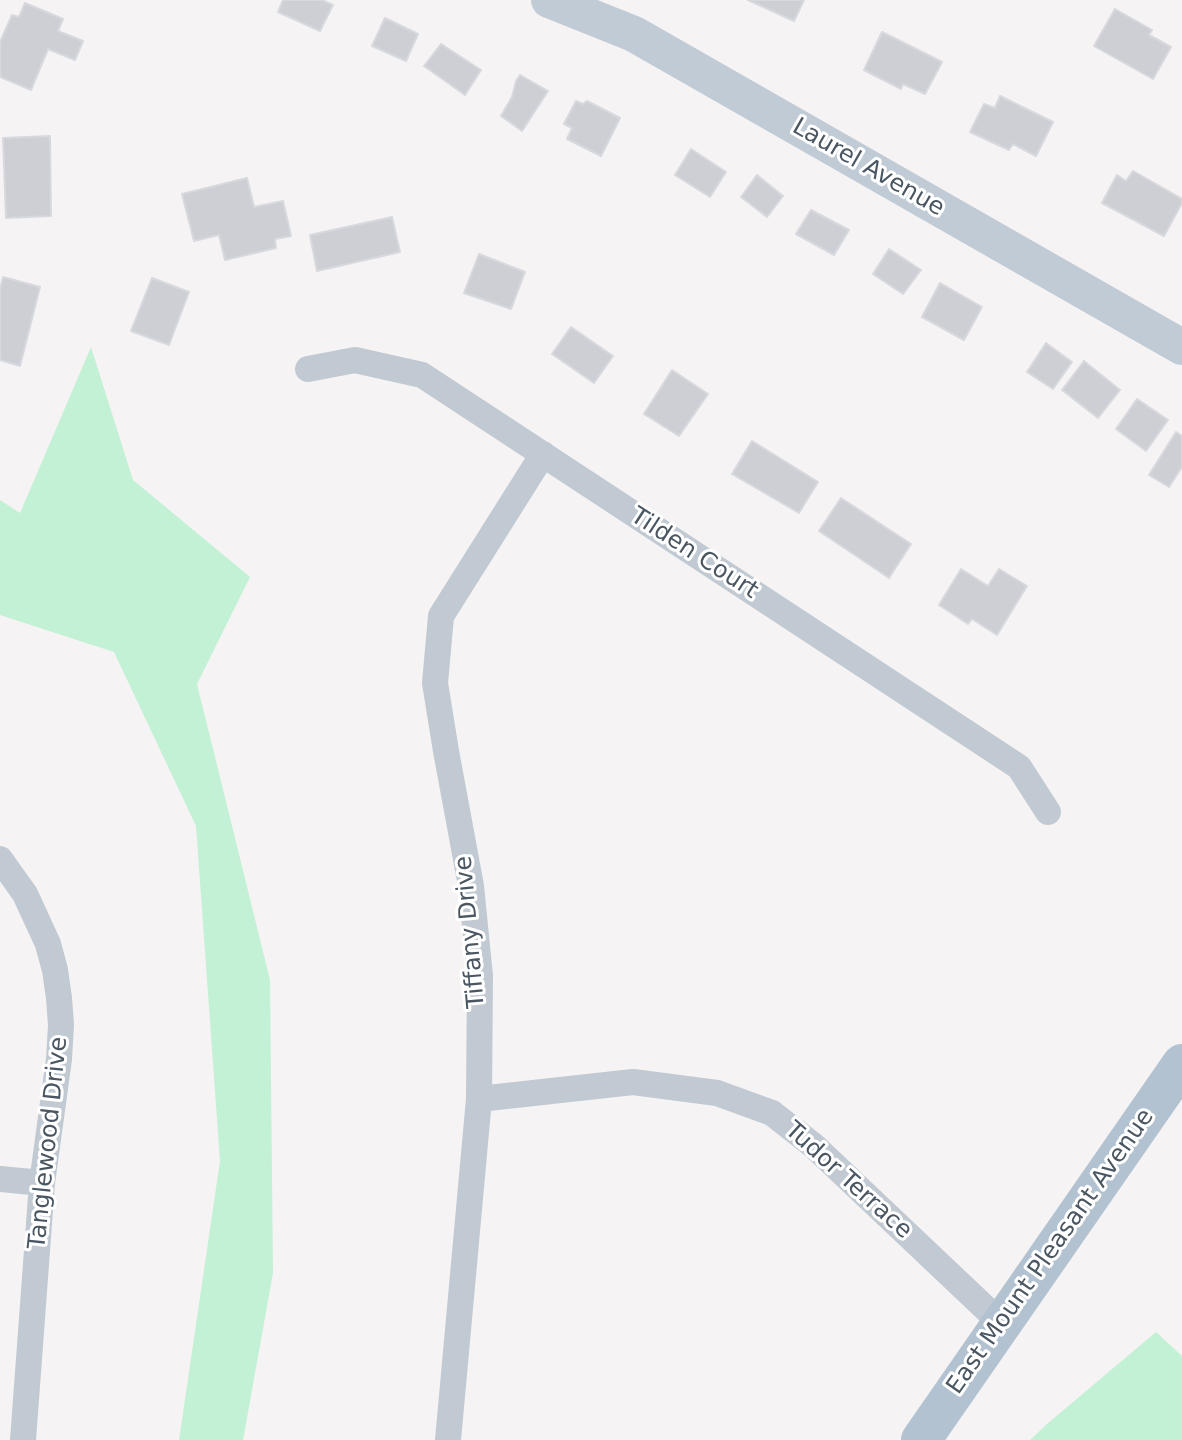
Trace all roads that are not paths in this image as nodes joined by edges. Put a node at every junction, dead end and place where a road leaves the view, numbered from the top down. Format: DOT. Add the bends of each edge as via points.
graph roads {
  1 [pos="549,0"];
  2 [pos="1182,347"];
  3 [pos="308,369"];
  4 [pos="543,454"];
  5 [pos="1048,812"];
  6 [pos="0,859"];
  7 [pos="1182,1064"];
  8 [pos="479,1099"];
  9 [pos="0,1179"];
  10 [pos="42,1183"];
  11 [pos="1001,1323"];
  12 [pos="23,1440"];
  13 [pos="448,1440"];
  14 [pos="921,1440"];
  1 -- 2 [label="street, Laurel Avenue" via="634,34"];
  3 -- 4 [label="street, Tilden Court" via="355,360 422,375"];
  4 -- 5 [label="street, Tilden Court" via="1019,767"];
  4 -- 8 [label="street, Tiffany Drive" via="441,616 435,683 476,931"];
  6 -- 10 [label="street, Tanglewood Drive" via="37,918 59,998 59,1059"];
  7 -- 11 [label="main road, East Mount Pleasant Avenue"];
  8 -- 11 [label="street, Tudor Terrace" via="633,1082 717,1093 772,1113 814,1146"];
  8 -- 13 [label="street, Tiffany Drive"];
  9 -- 10 [label="street"];
  10 -- 12 [label="street, Tanglewood Drive"];
  11 -- 14 [label="main road, East Mount Pleasant Avenue"];
}
